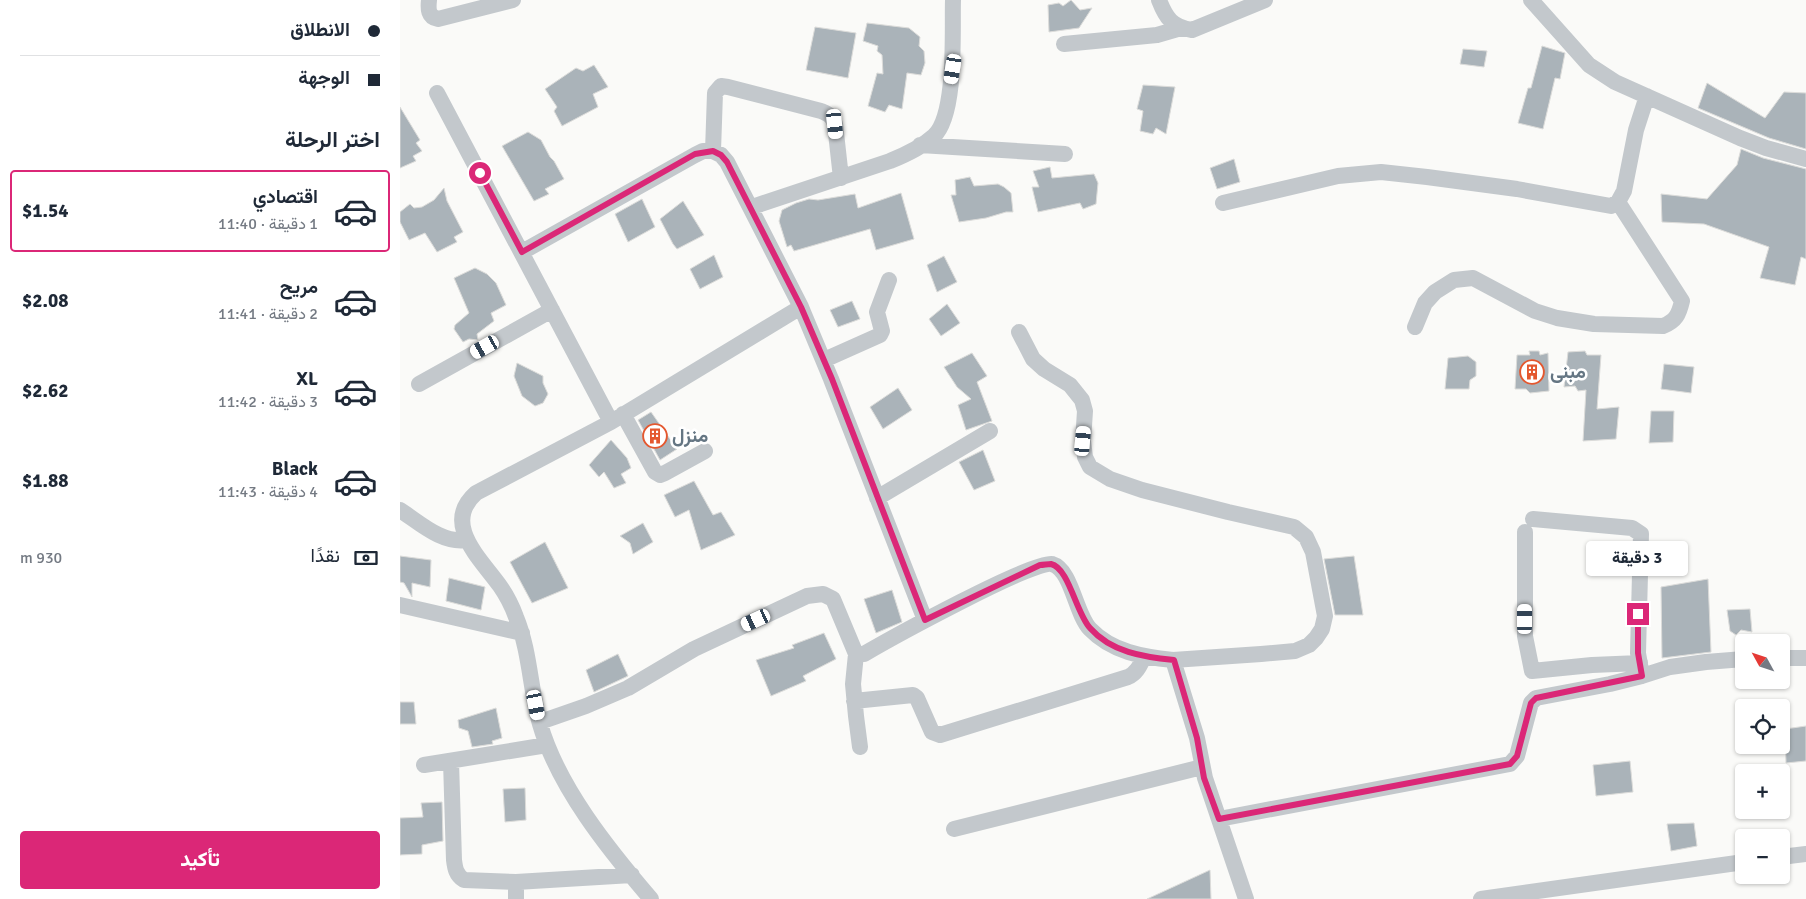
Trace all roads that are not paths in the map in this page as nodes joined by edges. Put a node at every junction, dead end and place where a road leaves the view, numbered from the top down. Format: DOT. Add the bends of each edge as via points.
graph roads {
  1 [pos="429,0"];
  2 [pos="513,0"];
  3 [pos="953,0"];
  4 [pos="1158,0"];
  5 [pos="1265,0"];
  6 [pos="1531,0"];
  7 [pos="1181,28"];
  8 [pos="1064,44"];
  9 [pos="437,93"];
  10 [pos="1647,96"];
  11 [pos="920,145"];
  12 [pos="713,151"];
  13 [pos="1065,154"];
  14 [pos="1806,159"];
  15 [pos="841,178"];
  16 [pos="1618,202"];
  17 [pos="1223,203"];
  18 [pos="752,207"];
  19 [pos="522,252"];
  20 [pos="889,280"];
  21 [pos="801,307"];
  22 [pos="552,310"];
  23 [pos="1415,328"];
  24 [pos="1019,332"];
  25 [pos="824,360"];
  26 [pos="419,384"];
  27 [pos="617,418"];
  28 [pos="990,431"];
  29 [pos="705,451"];
  30 [pos="877,498"];
  31 [pos="400,510"];
  32 [pos="467,540"];
  33 [pos="400,605"];
  34 [pos="925,620"];
  35 [pos="522,633"];
  36 [pos="856,654"];
  37 [pos="1144,657"];
  38 [pos="1790,658"];
  39 [pos="1806,658"];
  40 [pos="1174,660"];
  41 [pos="1735,660"];
  42 [pos="1641,670"];
  43 [pos="854,701"];
  44 [pos="540,722"];
  45 [pos="547,745"];
  46 [pos="860,747"];
  47 [pos="451,761"];
  48 [pos="424,765"];
  49 [pos="1202,767"];
  50 [pos="1219,819"];
  51 [pos="954,829"];
  52 [pos="1806,854"];
  53 [pos="1790,856"];
  54 [pos="1735,863"];
  55 [pos="632,875"];
  56 [pos="516,882"];
  57 [pos="516,899"];
  58 [pos="651,899"];
  59 [pos="1246,899"];
  60 [pos="1481,899"];
  1 -- 2 [label="street" via="428,11 438,19"];
  3 -- 11 [label="street" via="953,69 946,110 934,136"];
  4 -- 7 [label="street" via="1171,22"];
  5 -- 7 [label="street" via="1192,30"];
  6 -- 10 [label="street" via="1589,65 1615,82"];
  7 -- 8 [label="street" via="1157,35"];
  9 -- 19 [label="street"];
  10 -- 14 [label="street" via="1766,148"];
  10 -- 16 [label="street" via="1636,130 1624,190"];
  11 -- 13 [label="street"];
  11 -- 15 [label="street" via="890,162"];
  12 -- 15 [label="street" via="715,93 721,86 728,87 821,111 834,119"];
  12 -- 18 [label="street" via="727,162"];
  12 -- 19 [label="street" via="695,154"];
  15 -- 18 [label="street"];
  16 -- 17 [label="street" via="1610,206 1517,189 1381,172 1338,176"];
  16 -- 23 [label="street" via="1682,301 1680,313 1673,322 1663,326 1594,324 1557,318 1534,311 1473,278 1454,280 1435,292 1425,303"];
  18 -- 21 [label="street"];
  19 -- 22 [label="street"];
  20 -- 25 [label="street" via="877,312 882,331 880,335"];
  21 -- 25 [label="street"];
  21 -- 27 [label="street"];
  22 -- 26 [label="street"];
  22 -- 27 [label="street"];
  24 -- 40 [label="street" via="1033,359 1070,385 1082,400 1085,411 1083,441 1090,467 1110,479 1142,490 1294,527 1306,538 1313,552 1325,616 1322,629 1309,645 1269,653"];
  25 -- 30 [label="street"];
  27 -- 29 [label="street" via="660,475"];
  27 -- 32 [label="street" via="476,493 462,515 462,528"];
  28 -- 30 [label="street"];
  30 -- 34 [label="street"];
  31 -- 32 [label="street" via="442,537"];
  32 -- 35 [label="street" via="502,589"];
  33 -- 35 [label="street"];
  34 -- 36 [label="street" via="864,654"];
  34 -- 37 [label="street" via="1040,565 1052,564 1067,578 1080,615 1090,629 1124,652"];
  35 -- 44 [label="street"];
  36 -- 43 [label="street"];
  36 -- 44 [label="street" via="834,599 823,594 807,596 694,649 628,688"];
  37 -- 40 [label="street"];
  37 -- 43 [label="street" via="1134,674 940,735 932,732 913,695"];
  38 -- 39 [label="street"];
  40 -- 49 [label="street" via="1197,738"];
  41 -- 42 [label="street"];
  42 -- 42 [label="street" via="1638,614 1640,534 1632,528 1530,525 1525,636 1532,671 1592,665"];
  42 -- 50 [label="street" via="1536,698 1531,703 1517,756 1510,764"];
  43 -- 46 [label="street"];
  44 -- 45 [label="street"];
  45 -- 47 [label="street"];
  45 -- 55 [label="street" via="560,774 585,814"];
  47 -- 48 [label="street"];
  47 -- 56 [label="street" via="454,860 458,875 464,880"];
  49 -- 50 [label="street"];
  49 -- 51 [label="street"];
  50 -- 59 [label="street"];
  52 -- 53 [label="street"];
  54 -- 60 [label="street"];
  55 -- 56 [label="street"];
  55 -- 58 [label="street"];
  56 -- 57 [label="street"];
}
